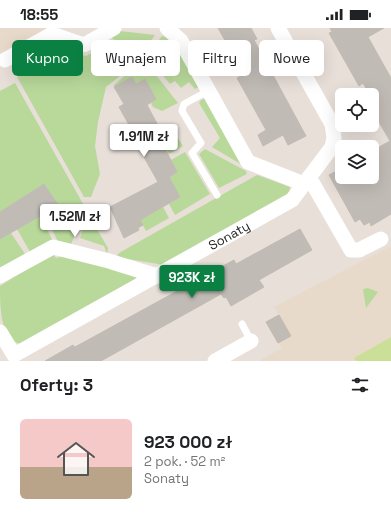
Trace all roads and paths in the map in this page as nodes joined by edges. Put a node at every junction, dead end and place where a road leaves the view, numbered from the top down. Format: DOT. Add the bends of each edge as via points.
graph roads {
  1 [pos="114,28"];
  2 [pos="167,28"];
  3 [pos="278,28"];
  4 [pos="6,60"];
  5 [pos="208,91"];
  6 [pos="307,181"];
  7 [pos="216,195"];
  8 [pos="381,239"];
  9 [pos="0,276"];
  10 [pos="156,276"];
  11 [pos="242,324"];
  12 [pos="0,332"];
  13 [pos="251,341"];
  14 [pos="13,358"];
  15 [pos="215,361"];
  1 -- 4 [label="street" via="84,45 52,34"];
  2 -- 5 [label="street" via="181,41"];
  3 -- 6 [label="street, Sonaty" via="334,130 332,147"];
  5 -- 6 [label="street" via="248,162"];
  5 -- 7 [label="lane" via="184,104 182,111 201,144 192,153"];
  6 -- 8 [label="street" via="351,250 359,250"];
  6 -- 10 [label="street, Sonaty" via="292,200"];
  9 -- 10 [label="street" via="53,247"];
  10 -- 14 [label="street, Sonaty"];
  11 -- 13 [label="lane"];
  12 -- 14 [label="street, Sonaty"];
  13 -- 15 [label="street"];
}
